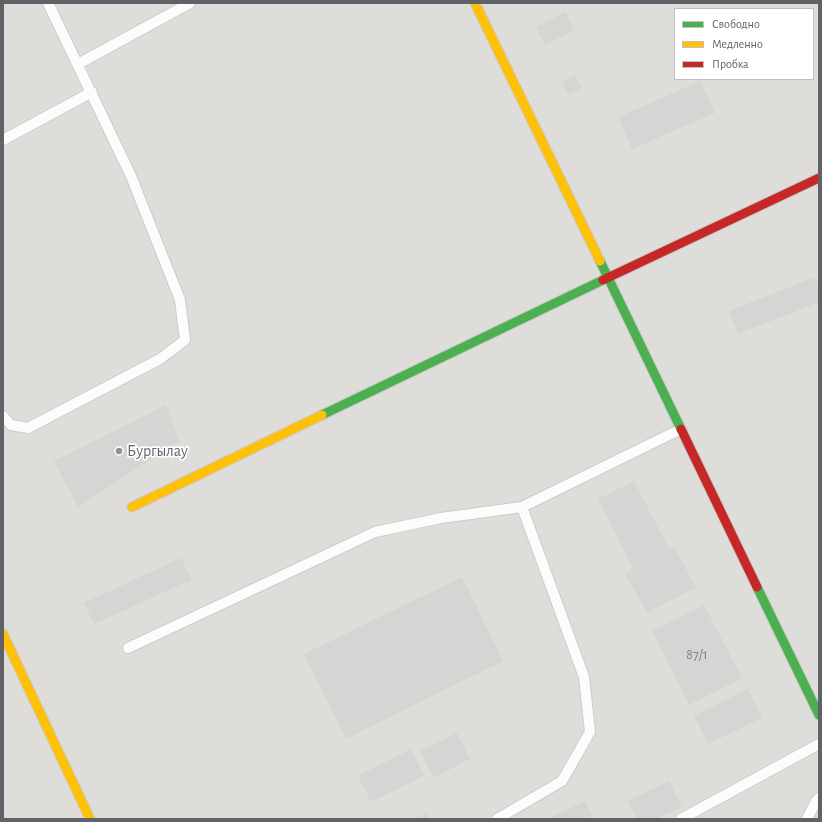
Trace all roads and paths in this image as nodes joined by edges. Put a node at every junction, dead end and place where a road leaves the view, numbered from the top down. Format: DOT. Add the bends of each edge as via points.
graph roads {
  1 [pos="48,3"];
  2 [pos="190,3"];
  3 [pos="475,3"];
  4 [pos="78,64"];
  5 [pos="92,92"];
  6 [pos="3,140"];
  7 [pos="819,178"];
  8 [pos="608,277"];
  9 [pos="3,416"];
  10 [pos="681,429"];
  11 [pos="132,507"];
  12 [pos="522,507"];
  13 [pos="3,634"];
  14 [pos="128,648"];
  15 [pos="819,715"];
  16 [pos="819,744"];
  17 [pos="819,798"];
  18 [pos="811,817"];
  19 [pos="90,819"];
  20 [pos="497,819"];
  21 [pos="681,819"];
  1 -- 4 [label="lane"];
  2 -- 4 [label="lane"];
  3 -- 8 [label="street"];
  4 -- 5 [label="lane"];
  5 -- 6 [label="lane"];
  5 -- 9 [label="lane" via="131,176 180,300 185,340 160,360 28,428 11,425"];
  7 -- 8 [label="street"];
  8 -- 10 [label="street"];
  8 -- 11 [label="street"];
  10 -- 12 [label="lane"];
  10 -- 15 [label="street"];
  12 -- 14 [label="lane" via="441,518 376,532"];
  12 -- 20 [label="lane" via="584,677 590,732 562,781"];
  13 -- 19 [label="street"];
  16 -- 21 [label="lane"];
  17 -- 18 [label="lane"];
}
